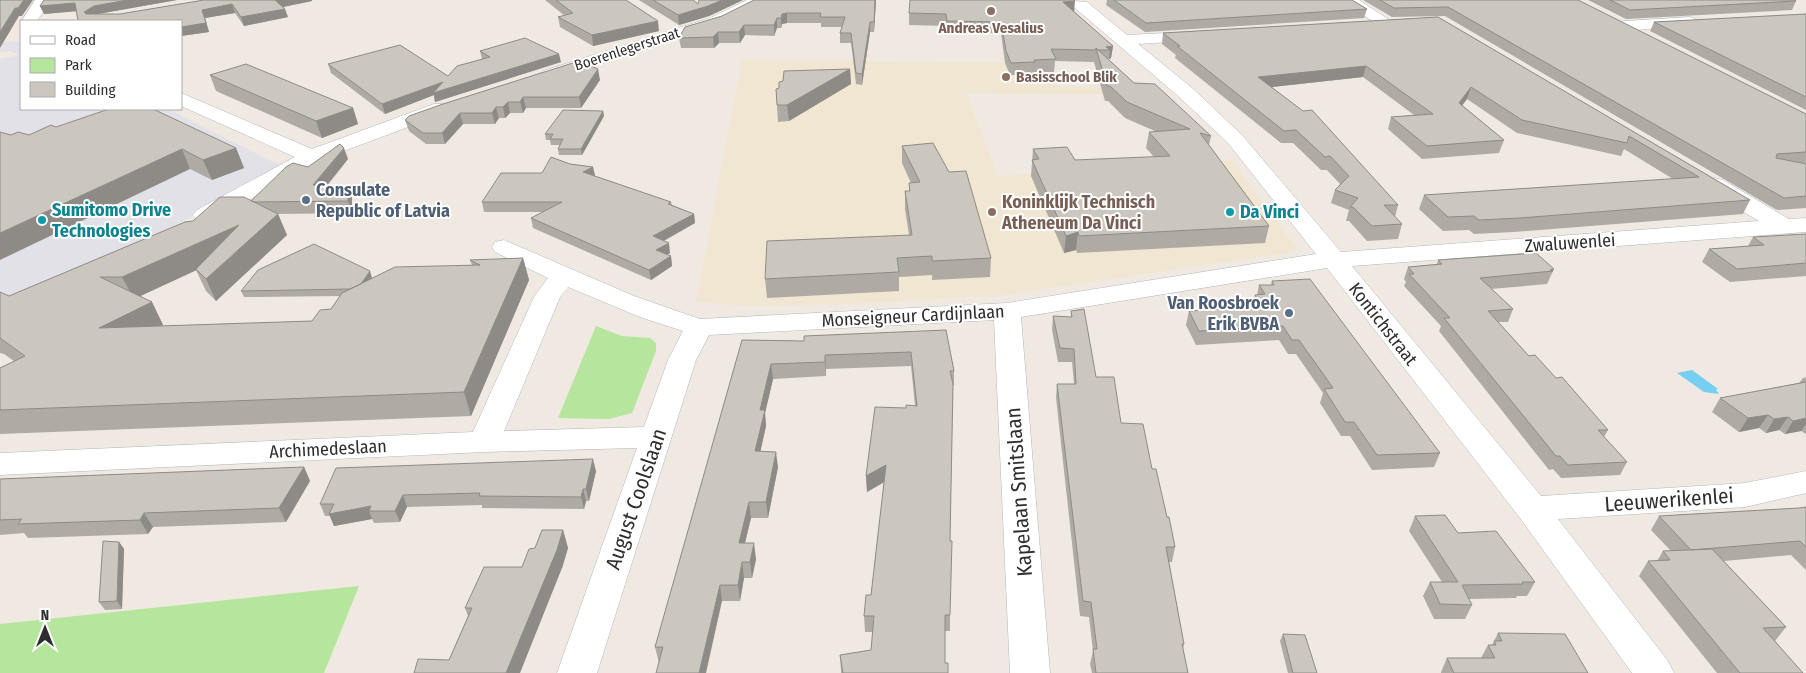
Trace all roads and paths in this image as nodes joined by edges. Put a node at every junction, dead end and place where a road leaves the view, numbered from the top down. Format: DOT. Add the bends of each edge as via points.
graph roads {
  1 [pos="43,0"];
  2 [pos="759,0"];
  3 [pos="1348,0"];
  4 [pos="1077,2"];
  5 [pos="1607,17"];
  6 [pos="30,20"];
  7 [pos="1710,21"];
  8 [pos="1403,22"];
  9 [pos="1386,23"];
  10 [pos="1357,25"];
  11 [pos="1624,26"];
  12 [pos="1212,34"];
  13 [pos="1125,40"];
  14 [pos="1658,44"];
  15 [pos="532,80"];
  16 [pos="182,98"];
  17 [pos="461,102"];
  18 [pos="313,156"];
  19 [pos="1700,176"];
  20 [pos="186,226"];
  21 [pos="1795,226"];
  22 [pos="504,247"];
  23 [pos="1333,260"];
  24 [pos="565,276"];
  25 [pos="1007,311"];
  26 [pos="699,327"];
  27 [pos="656,438"];
  28 [pos="484,442"];
  29 [pos="0,464"];
  30 [pos="1806,482"];
  31 [pos="1532,510"];
  32 [pos="577,673"];
  33 [pos="1030,673"];
  34 [pos="1654,673"];
  1 -- 6 [label="street"];
  2 -- 15 [label="street, Boerenlegerstraat" via="716,21 669,28"];
  3 -- 9 [label="street"];
  4 -- 13 [label="street, Kontichstraat"];
  5 -- 11 [label="street"];
  7 -- 11 [label="street"];
  8 -- 9 [label="street"];
  9 -- 10 [label="street"];
  11 -- 14 [label="street"];
  12 -- 13 [label="street"];
  13 -- 23 [label="street, Kontichstraat" via="1235,139"];
  16 -- 18 [label="street"];
  17 -- 18 [label="street"];
  18 -- 20 [label="street"];
  19 -- 21 [label="street"];
  21 -- 23 [label="street, Zwaluwenlei"];
  22 -- 24 [label="street, Monseigneur Cardijnlaan"];
  23 -- 25 [label="street, Monseigneur Cardijnlaan"];
  23 -- 31 [label="street, Kontichstraat"];
  24 -- 26 [label="street, Monseigneur Cardijnlaan" via="673,320"];
  24 -- 28 [label="street" via="547,297"];
  25 -- 26 [label="street, Monseigneur Cardijnlaan"];
  25 -- 33 [label="street, Kapelaan Smitslaan"];
  26 -- 27 [label="street, August Coolslaan" via="682,360"];
  27 -- 28 [label="street, Archimedeslaan"];
  27 -- 32 [label="street, August Coolslaan"];
  28 -- 29 [label="street, Archimedeslaan"];
  30 -- 31 [label="street, Leeuwerikenlei" via="1745,494"];
  31 -- 34 [label="street, Kontichstraat"];
}
